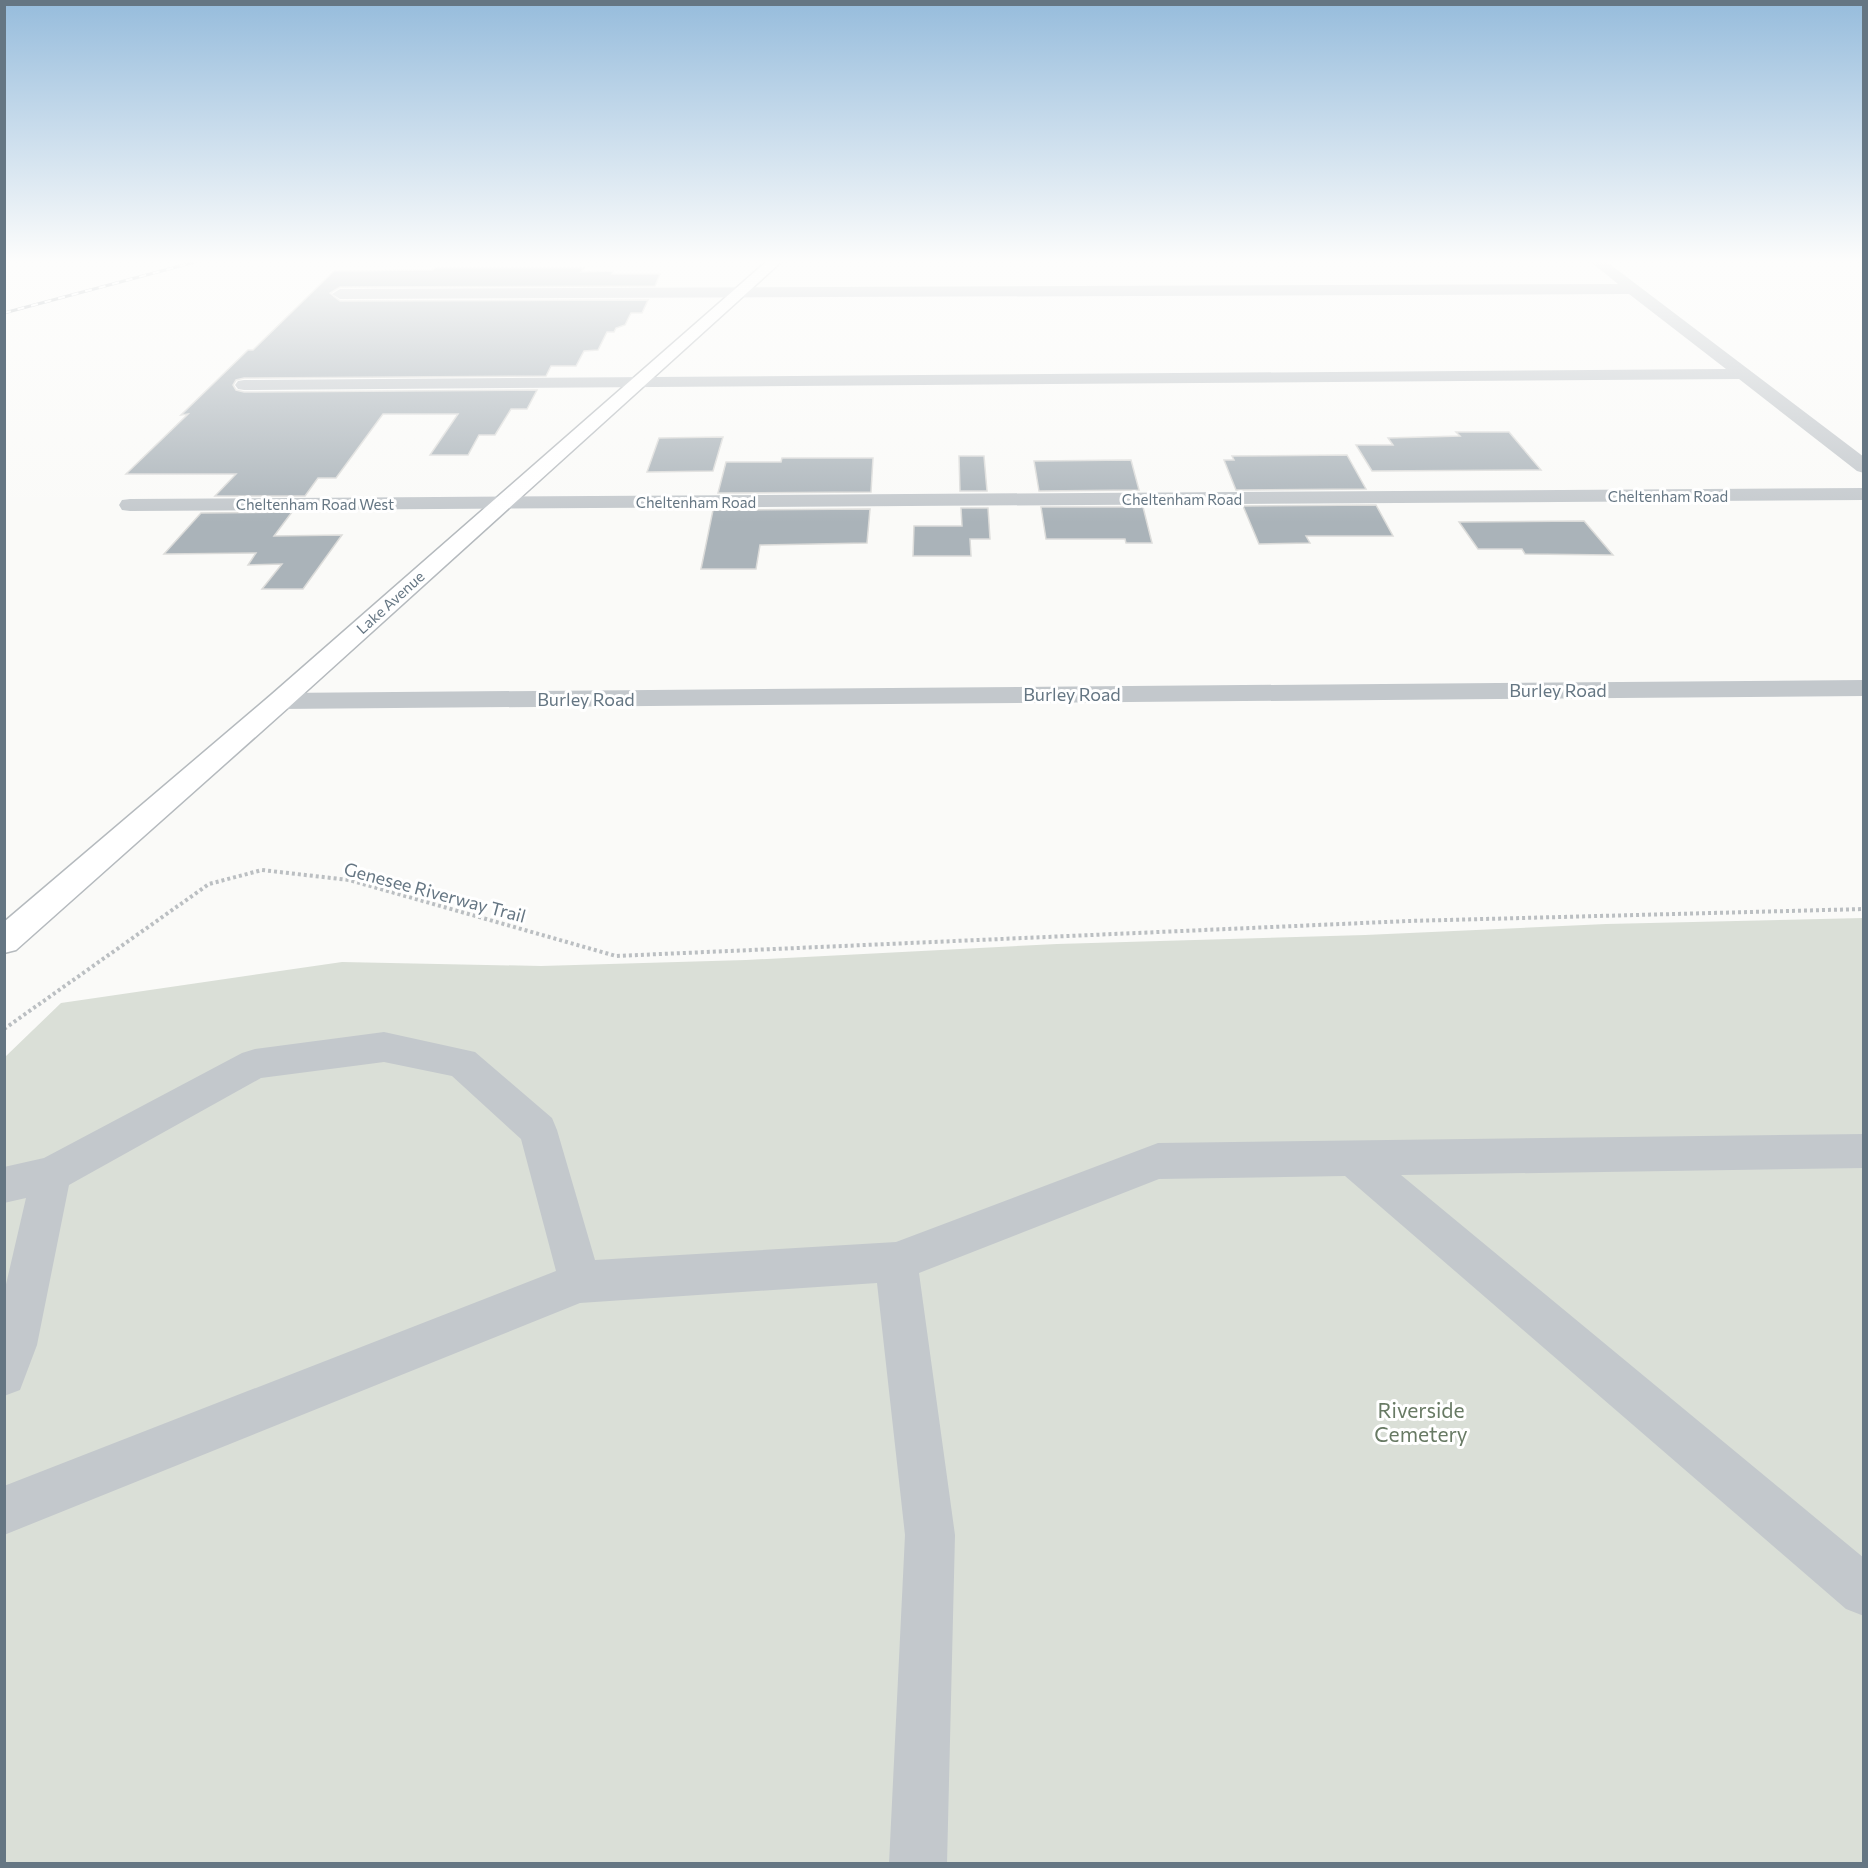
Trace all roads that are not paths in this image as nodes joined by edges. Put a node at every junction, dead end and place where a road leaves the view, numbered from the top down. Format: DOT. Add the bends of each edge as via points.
graph roads {
  1 [pos="676,349"];
  2 [pos="1710,349"];
  3 [pos="1742,374"];
  4 [pos="640,382"];
  5 [pos="244,385"];
  6 [pos="1863,467"];
  7 [pos="1863,494"];
  8 [pos="501,503"];
  9 [pos="129,505"];
  10 [pos="1863,688"];
  11 [pos="280,701"];
  12 [pos="4,941"];
  13 [pos="1863,1151"];
  14 [pos="1352,1158"];
  15 [pos="51,1174"];
  16 [pos="4,1185"];
  17 [pos="896,1262"];
  18 [pos="580,1282"];
  19 [pos="4,1374"];
  20 [pos="4,1511"];
  21 [pos="1863,1591"];
  22 [pos="918,1863"];
  1 -- 4 [label="main road, Lake Avenue"];
  2 -- 3 [label="street"];
  3 -- 4 [label="street"];
  3 -- 6 [label="street"];
  4 -- 5 [label="street"];
  4 -- 8 [label="main road, Lake Avenue"];
  7 -- 8 [label="street, Cheltenham Road"];
  8 -- 9 [label="street, Cheltenham Road West"];
  8 -- 11 [label="main road, Lake Avenue"];
  10 -- 11 [label="street, Burley Road"];
  11 -- 12 [label="main road, Lake Avenue"];
  13 -- 14 [label="street"];
  14 -- 17 [label="street" via="1158,1161"];
  14 -- 21 [label="street"];
  15 -- 16 [label="street"];
  15 -- 18 [label="street" via="255,1064 384,1047 462,1063 538,1130"];
  15 -- 19 [label="street" via="15,1345"];
  17 -- 18 [label="street"];
  17 -- 22 [label="street" via="930,1535"];
  18 -- 20 [label="street"];
}
